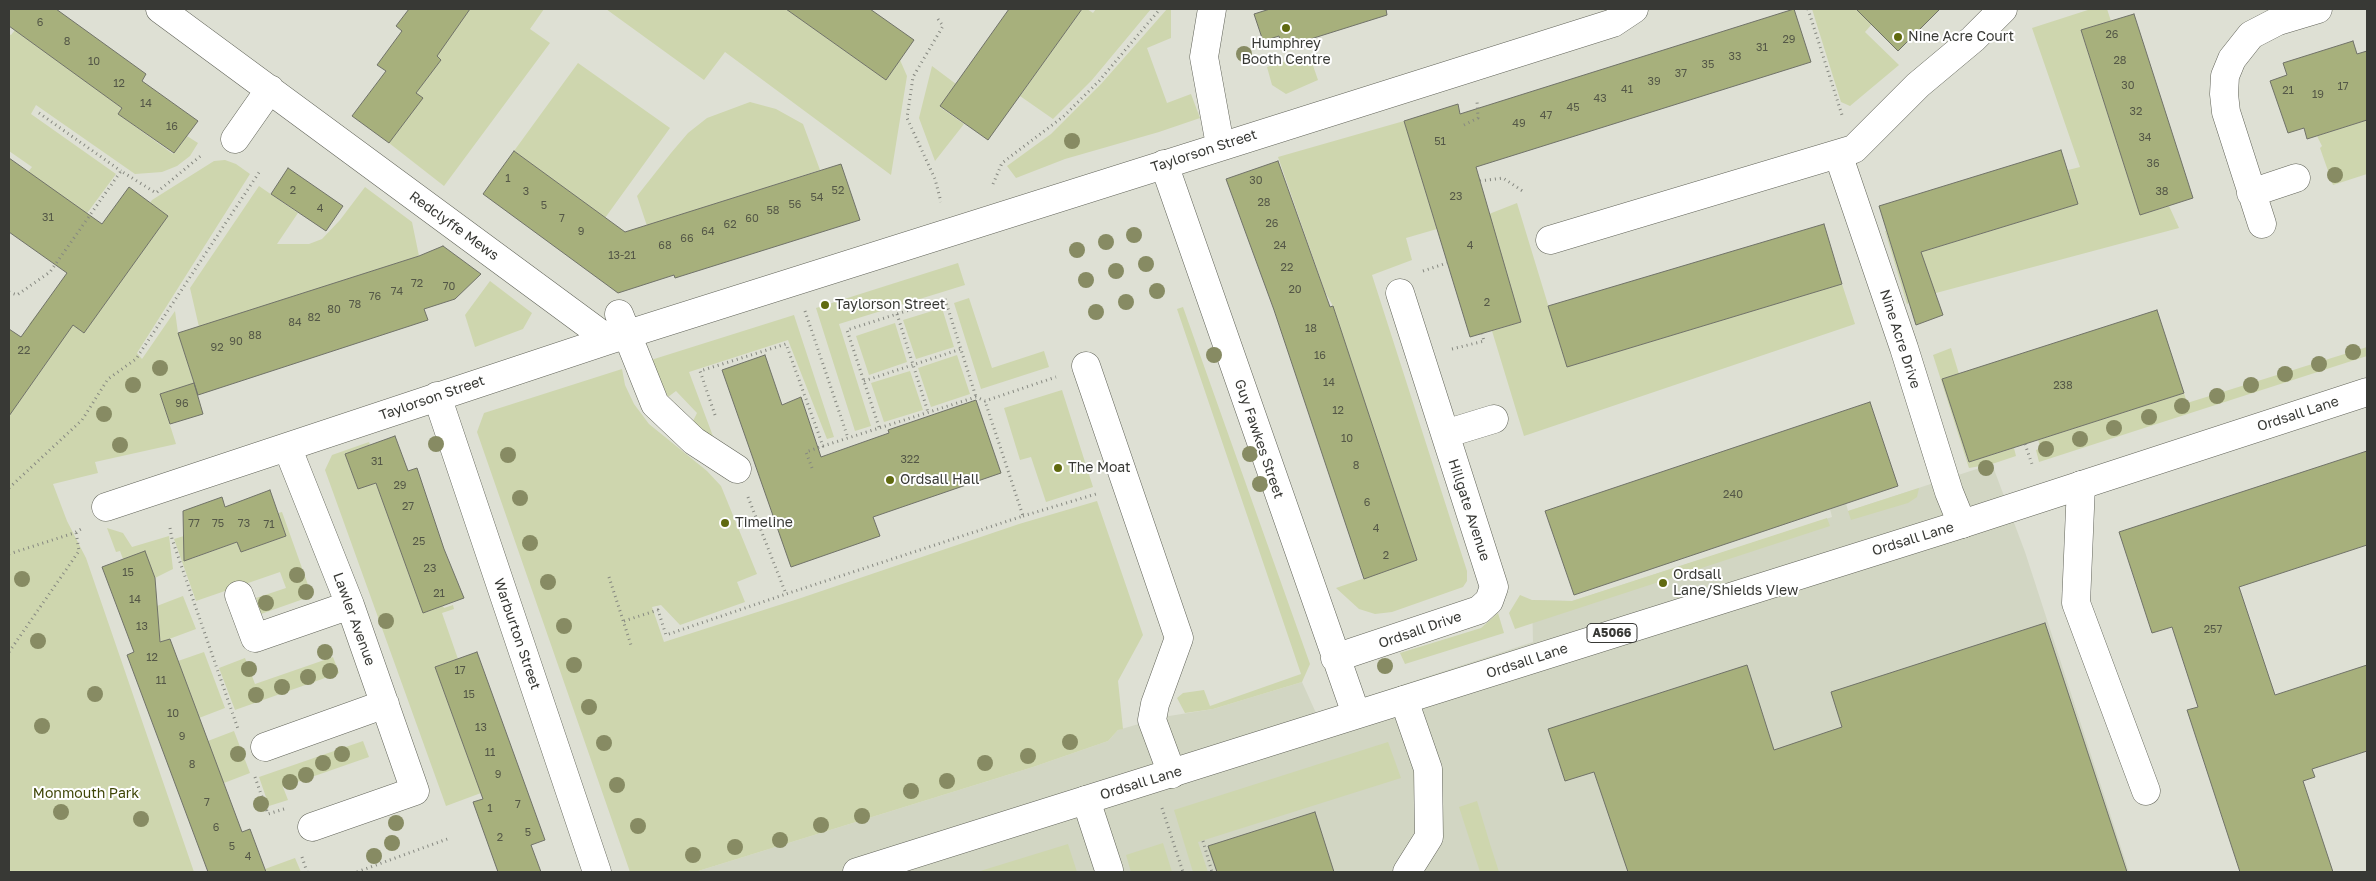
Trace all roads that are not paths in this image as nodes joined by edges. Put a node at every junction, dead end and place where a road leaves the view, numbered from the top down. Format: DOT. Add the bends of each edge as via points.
graph roads {
  1 [pos="160,9"];
  2 [pos="1212,9"];
  3 [pos="2004,9"];
  4 [pos="2318,9"];
  5 [pos="1616,13"];
  6 [pos="270,89"];
  7 [pos="234,139"];
  8 [pos="1220,145"];
  9 [pos="1846,152"];
  10 [pos="1164,164"];
  11 [pos="2296,178"];
  12 [pos="2251,193"];
  13 [pos="2262,224"];
  14 [pos="1550,240"];
  15 [pos="1408,283"];
  16 [pos="619,330"];
  17 [pos="1086,366"];
  18 [pos="2367,392"];
  19 [pos="436,396"];
  20 [pos="1494,419"];
  21 [pos="1445,434"];
  22 [pos="288,449"];
  23 [pos="737,469"];
  24 [pos="2081,485"];
  25 [pos="106,507"];
  26 [pos="1962,524"];
  27 [pos="1494,587"];
  28 [pos="239,595"];
  29 [pos="350,605"];
  30 [pos="1335,658"];
  31 [pos="1404,700"];
  32 [pos="385,704"];
  33 [pos="1356,714"];
  34 [pos="259,758"];
  35 [pos="1172,774"];
  36 [pos="2146,791"];
  37 [pos="1086,800"];
  38 [pos="299,822"];
  39 [pos="1109,870"];
  40 [pos="597,872"];
  41 [pos="857,872"];
  42 [pos="1407,872"];
  1 -- 6 [label="street, Redclyffe Mews"];
  2 -- 8 [label="street" via="1204,57"];
  3 -- 9 [label="street"];
  4 -- 12 [label="street" via="2271,24 2251,35 2232,59 2225,76 2226,112"];
  5 -- 8 [label="street, Taylorson Street"];
  6 -- 7 [label="street"];
  6 -- 16 [label="street, Redclyffe Mews" via="443,219"];
  8 -- 10 [label="street, Taylorson Street"];
  9 -- 14 [label="street"];
  9 -- 26 [label="street, Nine Acre Drive" via="1904,348"];
  10 -- 16 [label="street, Taylorson Street" via="797,281"];
  10 -- 30 [label="street, Guy Fawkes Street"];
  11 -- 12 [label="street"];
  12 -- 13 [label="street"];
  15 -- 21 [label="street, Hillgate Avenue"];
  16 -- 19 [label="street, Taylorson Street"];
  16 -- 23 [label="street" via="655,404 694,441"];
  17 -- 35 [label="street" via="1179,638 1152,720"];
  18 -- 24 [label="street, Ordsall Lane / A5066"];
  19 -- 22 [label="street, Taylorson Street"];
  19 -- 40 [label="street, Warburton Street"];
  20 -- 21 [label="street"];
  21 -- 27 [label="street, Hillgate Avenue"];
  22 -- 25 [label="street, Taylorson Street"];
  22 -- 29 [label="street, Lawler Avenue"];
  24 -- 26 [label="street, Ordsall Lane / A5066"];
  24 -- 36 [label="street" via="2076,603"];
  26 -- 31 [label="street, Ordsall Lane / A5066"];
  27 -- 30 [label="street, Ordsall Drive" via="1489,601 1478,610"];
  28 -- 29 [label="street" via="255,638"];
  29 -- 32 [label="street, Lawler Avenue"];
  30 -- 33 [label="street, Guy Fawkes Street"];
  31 -- 33 [label="street, Ordsall Lane / A5066"];
  31 -- 42 [label="street" via="1428,769 1429,837"];
  32 -- 34 [label="street"];
  32 -- 38 [label="street, Lawler Avenue" via="415,791"];
  33 -- 35 [label="street, Ordsall Lane / A5066"];
  35 -- 37 [label="street, Ordsall Lane / A5066"];
  37 -- 39 [label="street"];
  37 -- 41 [label="street, Ordsall Lane / A5066"];
}
